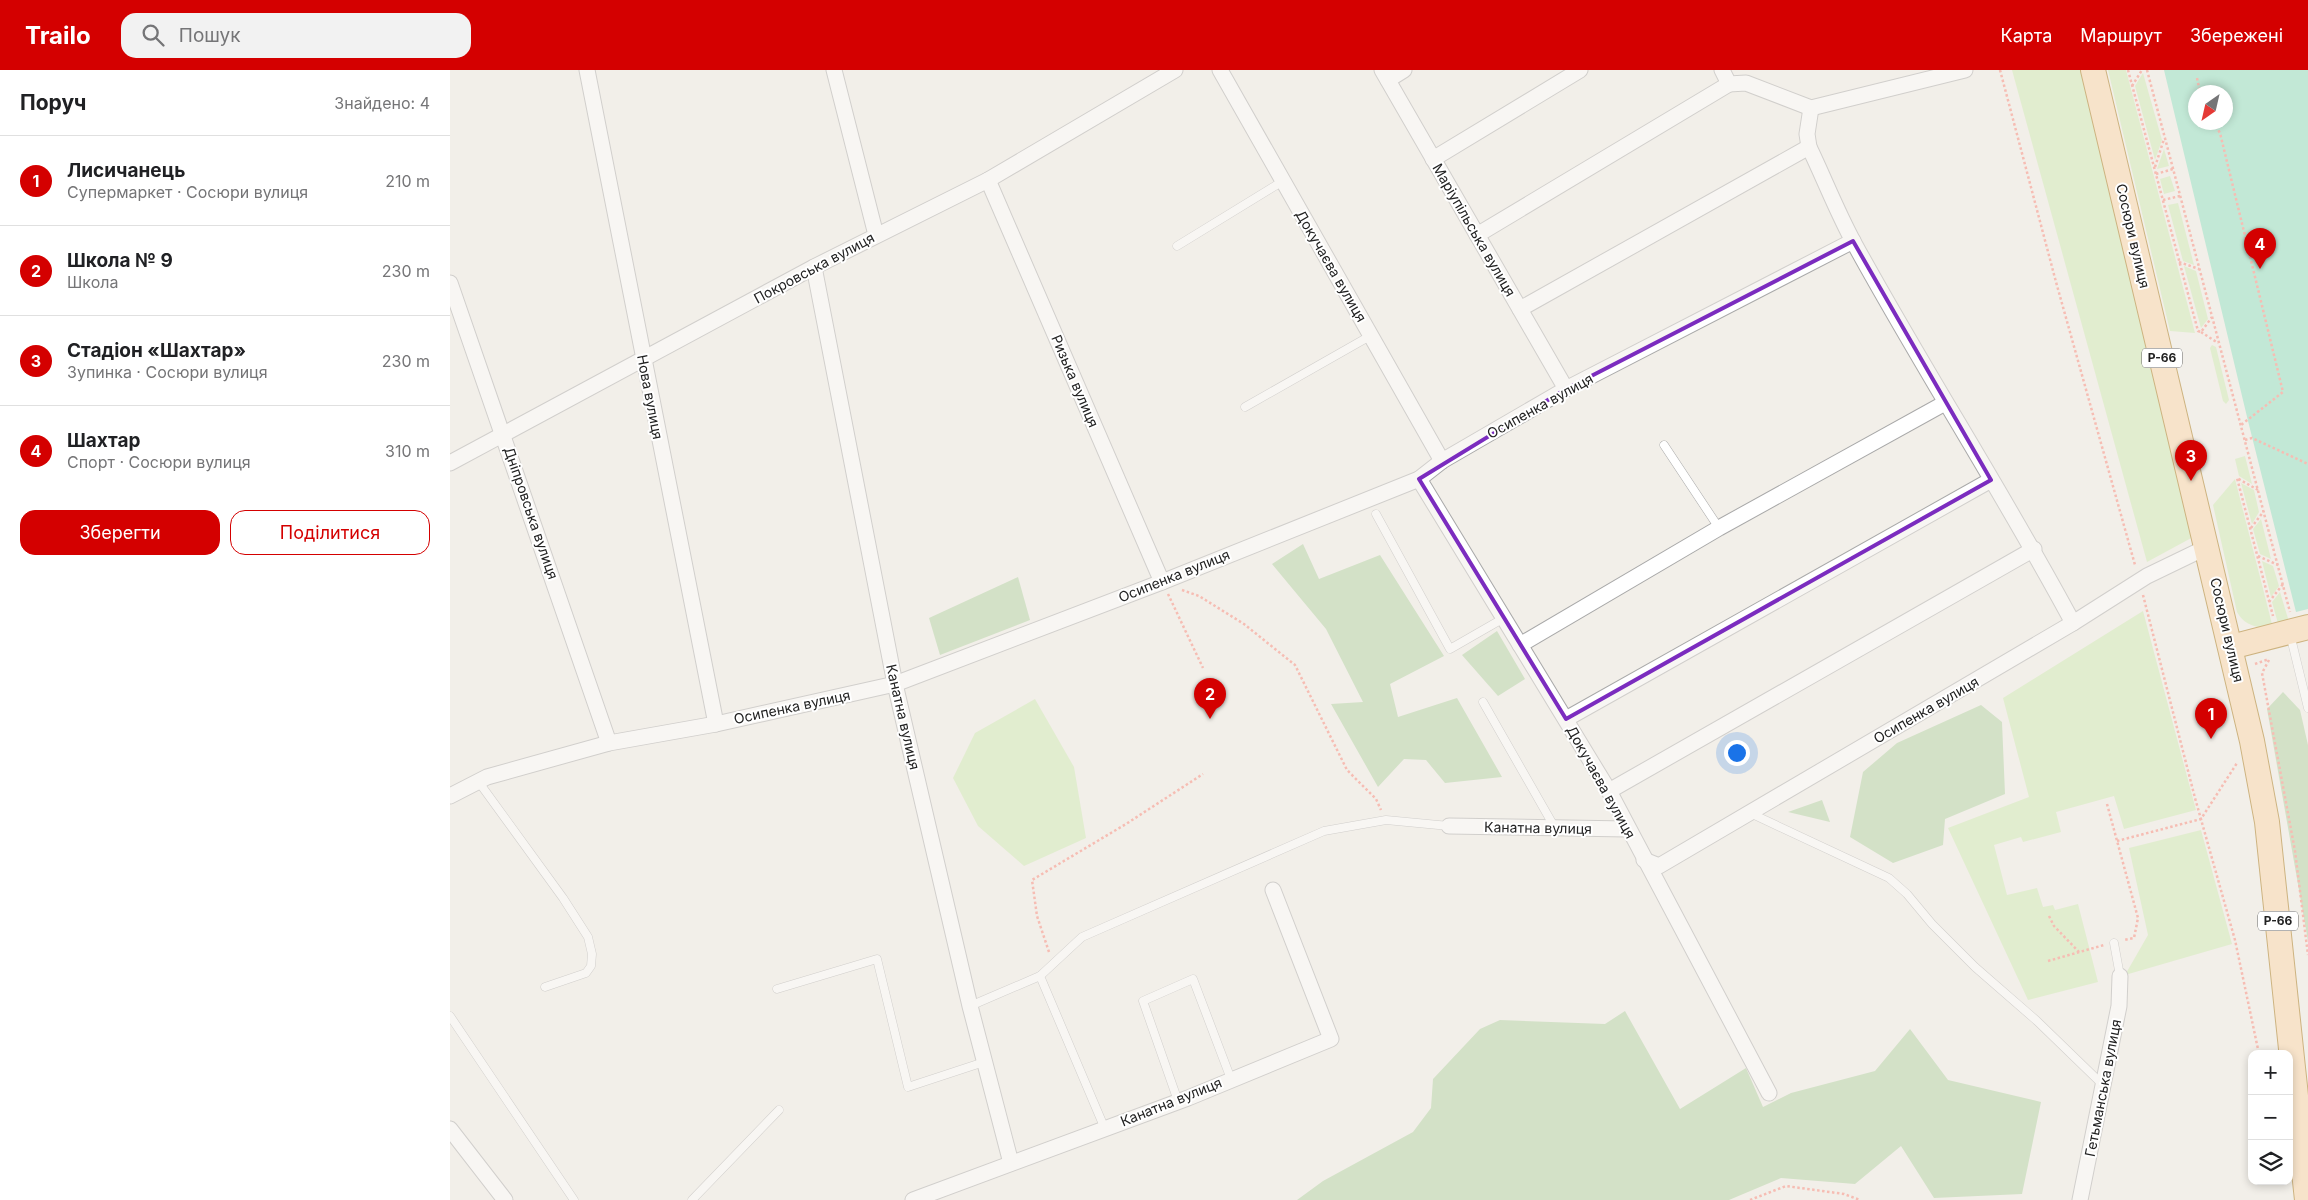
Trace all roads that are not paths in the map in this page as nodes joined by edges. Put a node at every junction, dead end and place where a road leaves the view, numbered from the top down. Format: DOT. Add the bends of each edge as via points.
graph roads {
  1 [pos="587,70"];
  2 [pos="834,70"];
  3 [pos="1175,70"];
  4 [pos="1220,70"];
  5 [pos="1404,70"];
  6 [pos="1580,70"];
  7 [pos="1722,70"];
  8 [pos="1906,70"];
  9 [pos="1966,70"];
  10 [pos="2093,70"];
  11 [pos="1385,75"];
  12 [pos="1918,82"];
  13 [pos="1729,84"];
  14 [pos="1811,108"];
  15 [pos="1809,147"];
  16 [pos="1433,159"];
  17 [pos="988,180"];
  18 [pos="1283,181"];
  19 [pos="876,235"];
  20 [pos="1477,235"];
  21 [pos="1853,241"];
  22 [pos="1177,246"];
  23 [pos="814,267"];
  24 [pos="450,283"];
  25 [pos="1520,309"];
  26 [pos="1370,336"];
  27 [pos="643,360"];
  28 [pos="1566,389"];
  29 [pos="1945,403"];
  30 [pos="1245,407"];
  31 [pos="504,434"];
  32 [pos="1664,445"];
  33 [pos="1442,462"];
  34 [pos="450,463"];
  35 [pos="1419,479"];
  36 [pos="1991,480"];
  37 [pos="1376,514"];
  38 [pos="1719,528"];
  39 [pos="2207,547"];
  40 [pos="2034,549"];
  41 [pos="1162,582"];
  42 [pos="1504,618"];
  43 [pos="2073,623"];
  44 [pos="2293,635"];
  45 [pos="1520,645"];
  46 [pos="2231,647"];
  47 [pos="895,684"];
  48 [pos="1483,702"];
  49 [pos="2308,708"];
  50 [pos="1566,720"];
  51 [pos="716,724"];
  52 [pos="609,743"];
  53 [pos="478,781"];
  54 [pos="1608,792"];
  55 [pos="450,796"];
  56 [pos="1749,813"];
  57 [pos="1449,826"];
  58 [pos="1555,828"];
  59 [pos="1627,829"];
  60 [pos="1644,860"];
  61 [pos="1272,890"];
  62 [pos="2114,943"];
  63 [pos="1040,976"];
  64 [pos="2120,976"];
  65 [pos="545,987"];
  66 [pos="777,989"];
  67 [pos="970,1006"];
  68 [pos="450,1016"];
  69 [pos="984,1062"];
  70 [pos="1230,1079"];
  71 [pos="2102,1084"];
  72 [pos="1769,1093"];
  73 [pos="1178,1101"];
  74 [pos="779,1110"];
  75 [pos="450,1129"];
  76 [pos="1105,1129"];
  77 [pos="1011,1163"];
  78 [pos="2306,1199"];
  79 [pos="505,1200"];
  80 [pos="574,1200"];
  81 [pos="692,1200"];
  82 [pos="912,1200"];
  83 [pos="2080,1200"];
  1 -- 27 [label="street, Нова вулиця"];
  2 -- 19 [label="street"];
  3 -- 17 [label="street, Покровська вулиця"];
  4 -- 18 [label="street, Докучаєва вулиця"];
  5 -- 11 [label="street"];
  6 -- 16 [label="street"];
  7 -- 13 [label="street"];
  8 -- 12 [label="street"];
  9 -- 12 [label="street"];
  10 -- 39 [label="main road, Сосюри вулиця / Р-66"];
  11 -- 16 [label="street, Маріупільська вулиця"];
  12 -- 14 [label="street"];
  13 -- 14 [label="street" via="1746,83"];
  13 -- 20 [label="street"];
  14 -- 15 [label="street" via="1807,134"];
  15 -- 21 [label="street"];
  15 -- 25 [label="street"];
  16 -- 20 [label="street, Маріупільська вулиця"];
  17 -- 19 [label="street, Покровська вулиця"];
  17 -- 41 [label="street, Ризька вулиця"];
  18 -- 22 [label="lane"];
  18 -- 26 [label="street, Докучаєва вулиця"];
  19 -- 23 [label="street, Покровська вулиця"];
  20 -- 25 [label="street, Маріупільська вулиця"];
  21 -- 28 [label="street, Осипенка вулиця"];
  21 -- 29 [label="street"];
  23 -- 27 [label="street, Покровська вулиця"];
  23 -- 47 [label="street, Канатна вулиця"];
  24 -- 31 [label="street, Дніпровська вулиця"];
  25 -- 28 [label="street, Маріупільська вулиця"];
  26 -- 30 [label="lane"];
  26 -- 33 [label="street, Докучаєва вулиця"];
  27 -- 31 [label="street, Покровська вулиця"];
  27 -- 51 [label="street, Нова вулиця"];
  28 -- 33 [label="street, Осипенка вулиця"];
  29 -- 36 [label="street"];
  29 -- 38 [label="street"];
  31 -- 34 [label="street, Покровська вулиця"];
  31 -- 52 [label="street, Дніпровська вулиця"];
  32 -- 38 [label="lane"];
  33 -- 35 [label="street, Осипенка вулиця"];
  35 -- 41 [label="street, Осипенка вулиця"];
  35 -- 42 [label="street, Докучаєва вулиця"];
  36 -- 40 [label="street"];
  36 -- 50 [label="street"];
  37 -- 42 [label="lane" via="1450,649"];
  38 -- 45 [label="street"];
  39 -- 43 [label="street, Осипенка вулиця" via="2140,581"];
  39 -- 46 [label="main road, Сосюри вулиця / Р-66"];
  40 -- 43 [label="street"];
  40 -- 54 [label="street"];
  41 -- 47 [label="street, Осипенка вулиця"];
  42 -- 45 [label="street, Докучаєва вулиця"];
  43 -- 56 [label="street, Осипенка вулиця"];
  44 -- 46 [label="main road"];
  44 -- 49 [label="lane"];
  45 -- 50 [label="street, Докучаєва вулиця"];
  46 -- 78 [label="main road, Сосюри вулиця / Р-66" via="2267,822"];
  47 -- 51 [label="street, Осипенка вулиця"];
  47 -- 67 [label="street, Канатна вулиця"];
  48 -- 58 [label="lane"];
  50 -- 54 [label="street, Докучаєва вулиця"];
  51 -- 52 [label="street, Осипенка вулиця"];
  52 -- 53 [label="street, Осипенка вулиця"];
  53 -- 55 [label="street, Осипенка вулиця"];
  53 -- 65 [label="lane" via="588,937 592,954 591,966 586,973"];
  54 -- 59 [label="street, Докучаєва вулиця"];
  56 -- 60 [label="street, Осипенка вулиця" via="1658,866"];
  56 -- 71 [label="lane" via="1889,878 1975,967"];
  57 -- 58 [label="street, Канатна вулиця"];
  57 -- 63 [label="lane" via="1386,820 1324,830 1082,937"];
  58 -- 59 [label="street, Канатна вулиця"];
  59 -- 60 [label="street, Докучаєва вулиця"];
  60 -- 72 [label="street, Докучаєва вулиця"];
  61 -- 70 [label="street, Канатна вулиця" via="1331,1038"];
  62 -- 64 [label="lane"];
  63 -- 67 [label="lane"];
  63 -- 76 [label="lane"];
  64 -- 71 [label="street, Гетьманська вулиця" via="2119,1006"];
  66 -- 69 [label="lane" via="877,959 908,1087"];
  67 -- 69 [label="street, Канатна вулиця"];
  68 -- 80 [label="lane"];
  69 -- 77 [label="street, Канатна вулиця"];
  70 -- 73 [label="street, Канатна вулиця"];
  70 -- 73 [label="lane" via="1193,979 1143,1000"];
  71 -- 83 [label="street, Гетьманська вулиця"];
  73 -- 76 [label="street, Канатна вулиця"];
  74 -- 81 [label="lane"];
  75 -- 79 [label="street"];
  76 -- 77 [label="street, Канатна вулиця"];
  77 -- 82 [label="street, Канатна вулиця"];
}
